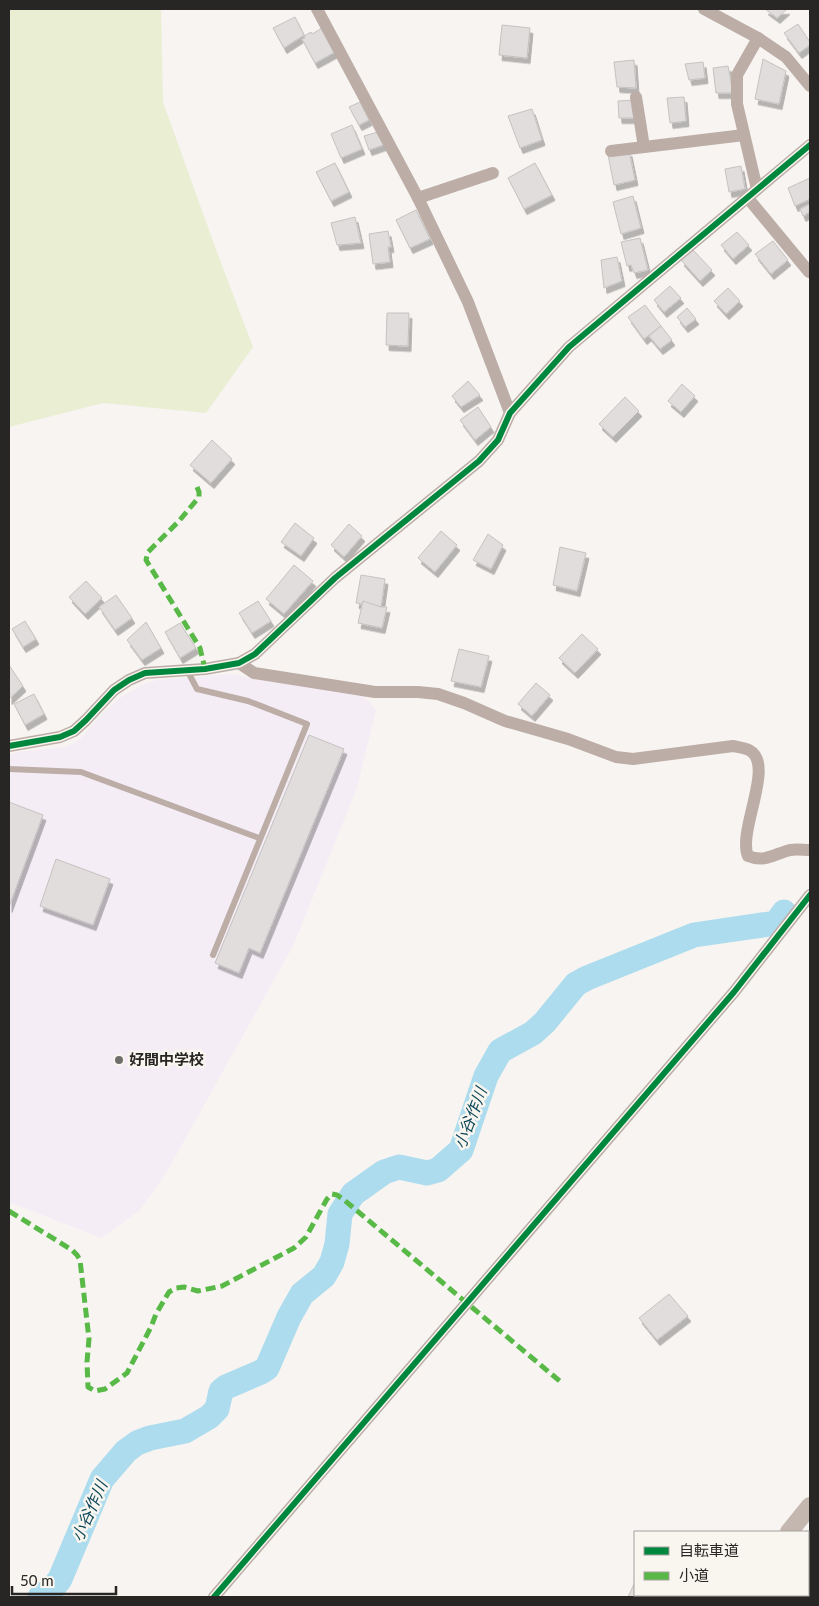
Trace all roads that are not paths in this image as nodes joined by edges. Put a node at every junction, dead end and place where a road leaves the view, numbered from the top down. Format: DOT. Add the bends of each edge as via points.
graph roads {
  1 [pos="317,9"];
  2 [pos="704,9"];
  3 [pos="758,38"];
  4 [pos="810,86"];
  5 [pos="636,97"];
  6 [pos="744,135"];
  7 [pos="810,145"];
  8 [pos="644,147"];
  9 [pos="611,151"];
  10 [pos="493,173"];
  11 [pos="752,193"];
  12 [pos="418,198"];
  13 [pos="809,272"];
  14 [pos="510,413"];
  15 [pos="239,663"];
  16 [pos="187,670"];
  17 [pos="9,746"];
  18 [pos="9,769"];
  19 [pos="259,838"];
  20 [pos="810,850"];
  21 [pos="810,895"];
  22 [pos="212,955"];
  23 [pos="810,1506"];
  24 [pos="789,1531"];
  25 [pos="214,1597"];
  1 -- 12 [label="street"];
  2 -- 3 [label="street"];
  3 -- 4 [label="street" via="786,57"];
  3 -- 6 [label="street" via="737,75 737,104"];
  5 -- 8 [label="street"];
  6 -- 8 [label="street"];
  6 -- 11 [label="street"];
  7 -- 11 [label="street"];
  8 -- 9 [label="street"];
  10 -- 12 [label="street"];
  11 -- 13 [label="street"];
  11 -- 14 [label="street" via="569,347"];
  12 -- 14 [label="street" via="468,302"];
  14 -- 15 [label="street" via="498,440 479,461 336,578 255,654"];
  15 -- 16 [label="street"];
  15 -- 20 [label="street" via="254,673 375,692 438,694 505,721 616,757 633,759 733,746 749,750 756,756 759,770 749,816 745,850 748,856 756,860 791,850"];
  16 -- 17 [label="street" via="145,673 114,690 74,731 60,737"];
  16 -- 19 [label="lane" via="197,688 248,701 307,724"];
  18 -- 19 [label="lane" via="81,772"];
  19 -- 22 [label="lane"];
  21 -- 25 [label="street" via="734,992"];
  23 -- 24 [label="street"];
}
